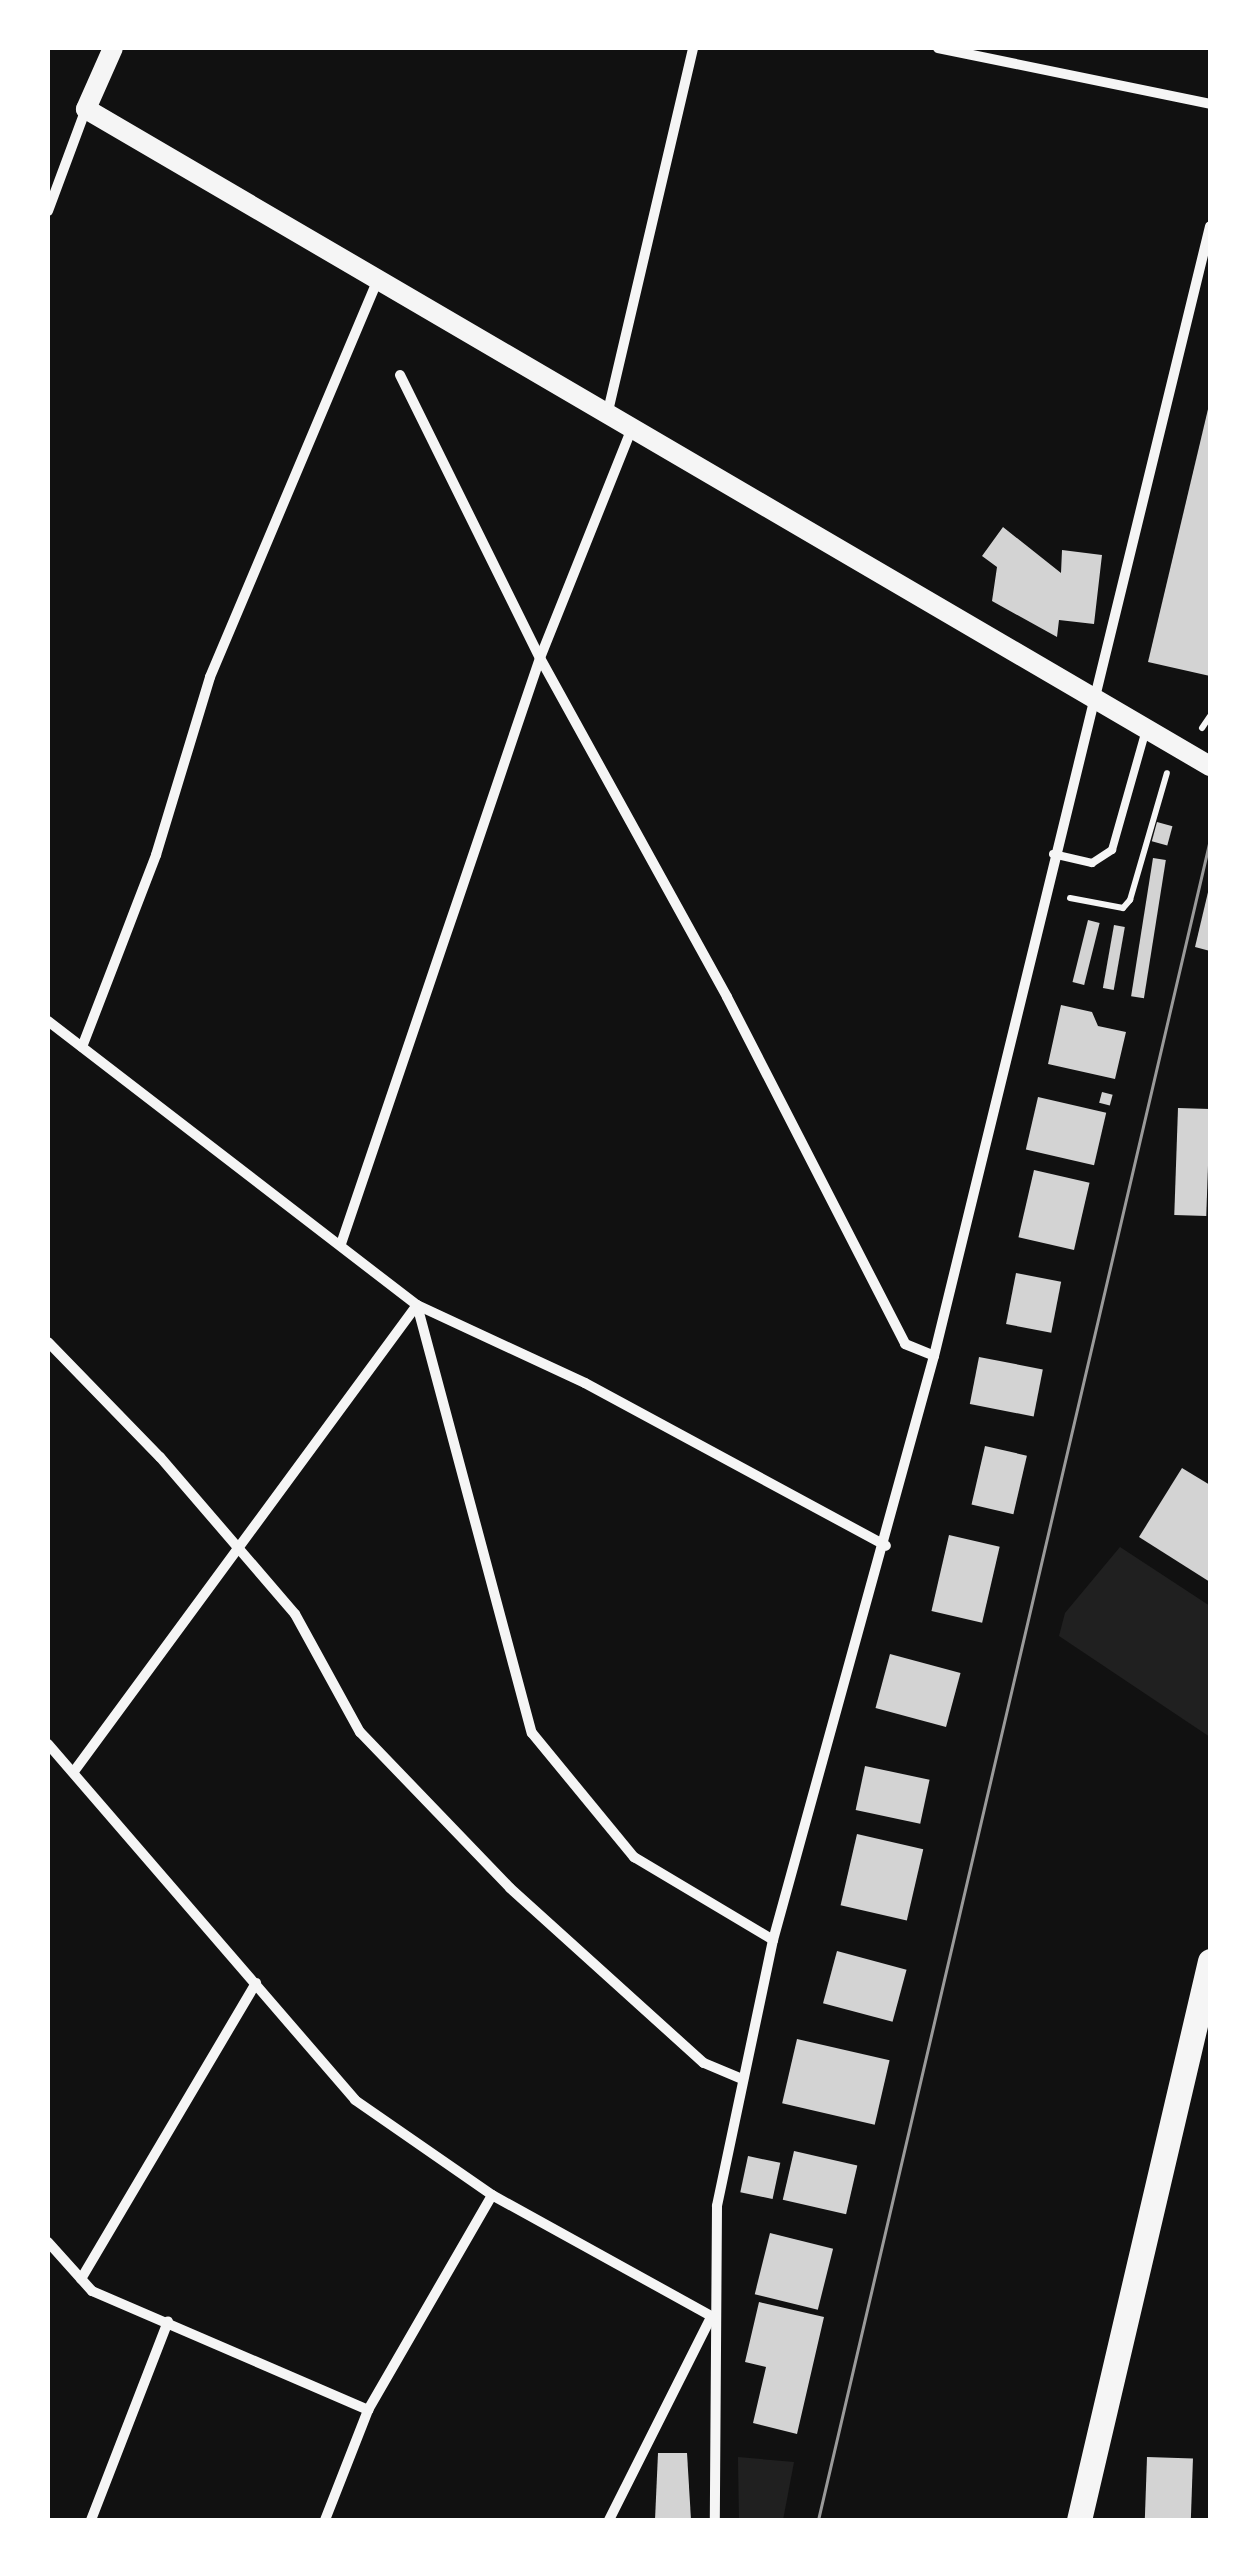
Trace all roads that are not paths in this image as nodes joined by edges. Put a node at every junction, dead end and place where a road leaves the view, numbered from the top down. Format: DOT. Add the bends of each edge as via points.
graph roads {
  1 [pos="114,48"];
  2 [pos="692,48"];
  3 [pos="938,48"];
  4 [pos="1210,104"];
  5 [pos="86,110"];
  6 [pos="48,211"];
  7 [pos="1210,226"];
  8 [pos="378,279"];
  9 [pos="400,375"];
  10 [pos="608,411"];
  11 [pos="633,425"];
  12 [pos="540,658"];
  13 [pos="1091,694"];
  14 [pos="1146,729"];
  15 [pos="1210,766"];
  16 [pos="1053,854"];
  17 [pos="48,1021"];
  18 [pos="82,1047"];
  19 [pos="341,1244"];
  20 [pos="418,1306"];
  21 [pos="48,1342"];
  22 [pos="934,1356"];
  23 [pos="886,1546"];
  24 [pos="241,1551"];
  25 [pos="48,1744"];
  26 [pos="76,1770"];
  27 [pos="772,1940"];
  28 [pos="1210,1961"];
  29 [pos="256,1983"];
  30 [pos="742,2079"];
  31 [pos="492,2195"];
  32 [pos="48,2242"];
  33 [pos="81,2279"];
  34 [pos="712,2316"];
  35 [pos="168,2321"];
  36 [pos="368,2410"];
  37 [pos="91,2520"];
  38 [pos="325,2520"];
  39 [pos="609,2520"];
  40 [pos="716,2520"];
  41 [pos="1080,2520"];
  1 -- 5 [label="main road"];
  2 -- 10 [label="street"];
  3 -- 4 [label="street"];
  5 -- 6 [label="street"];
  5 -- 8 [label="main road"];
  7 -- 13 [label="street"];
  8 -- 10 [label="main road"];
  8 -- 18 [label="street" via="210,676 156,854"];
  9 -- 12 [label="street"];
  10 -- 11 [label="main road"];
  11 -- 12 [label="street"];
  11 -- 13 [label="main road"];
  12 -- 19 [label="street"];
  12 -- 22 [label="street" via="727,997 905,1344"];
  13 -- 14 [label="main road"];
  13 -- 16 [label="street"];
  14 -- 15 [label="main road"];
  14 -- 16 [label="lane" via="1112,850 1092,863"];
  16 -- 22 [label="street"];
  17 -- 18 [label="street"];
  18 -- 19 [label="street"];
  19 -- 20 [label="street"];
  20 -- 23 [label="street" via="585,1382"];
  20 -- 24 [label="street"];
  20 -- 27 [label="street" via="532,1733 634,1857"];
  21 -- 24 [label="street"];
  22 -- 23 [label="street"];
  23 -- 27 [label="street"];
  24 -- 26 [label="street"];
  24 -- 30 [label="street" via="295,1614 360,1732 524,1900 704,2062"];
  25 -- 26 [label="street"];
  26 -- 29 [label="street"];
  27 -- 30 [label="street"];
  28 -- 41 [label="main road"];
  29 -- 31 [label="street" via="355,2100"];
  29 -- 33 [label="street"];
  30 -- 34 [label="street" via="716,2206"];
  31 -- 34 [label="street"];
  31 -- 36 [label="street"];
  32 -- 33 [label="street"];
  33 -- 35 [label="street" via="92,2290"];
  34 -- 39 [label="street"];
  34 -- 40 [label="street"];
  35 -- 36 [label="street"];
  35 -- 37 [label="street"];
  36 -- 38 [label="street"];
}
